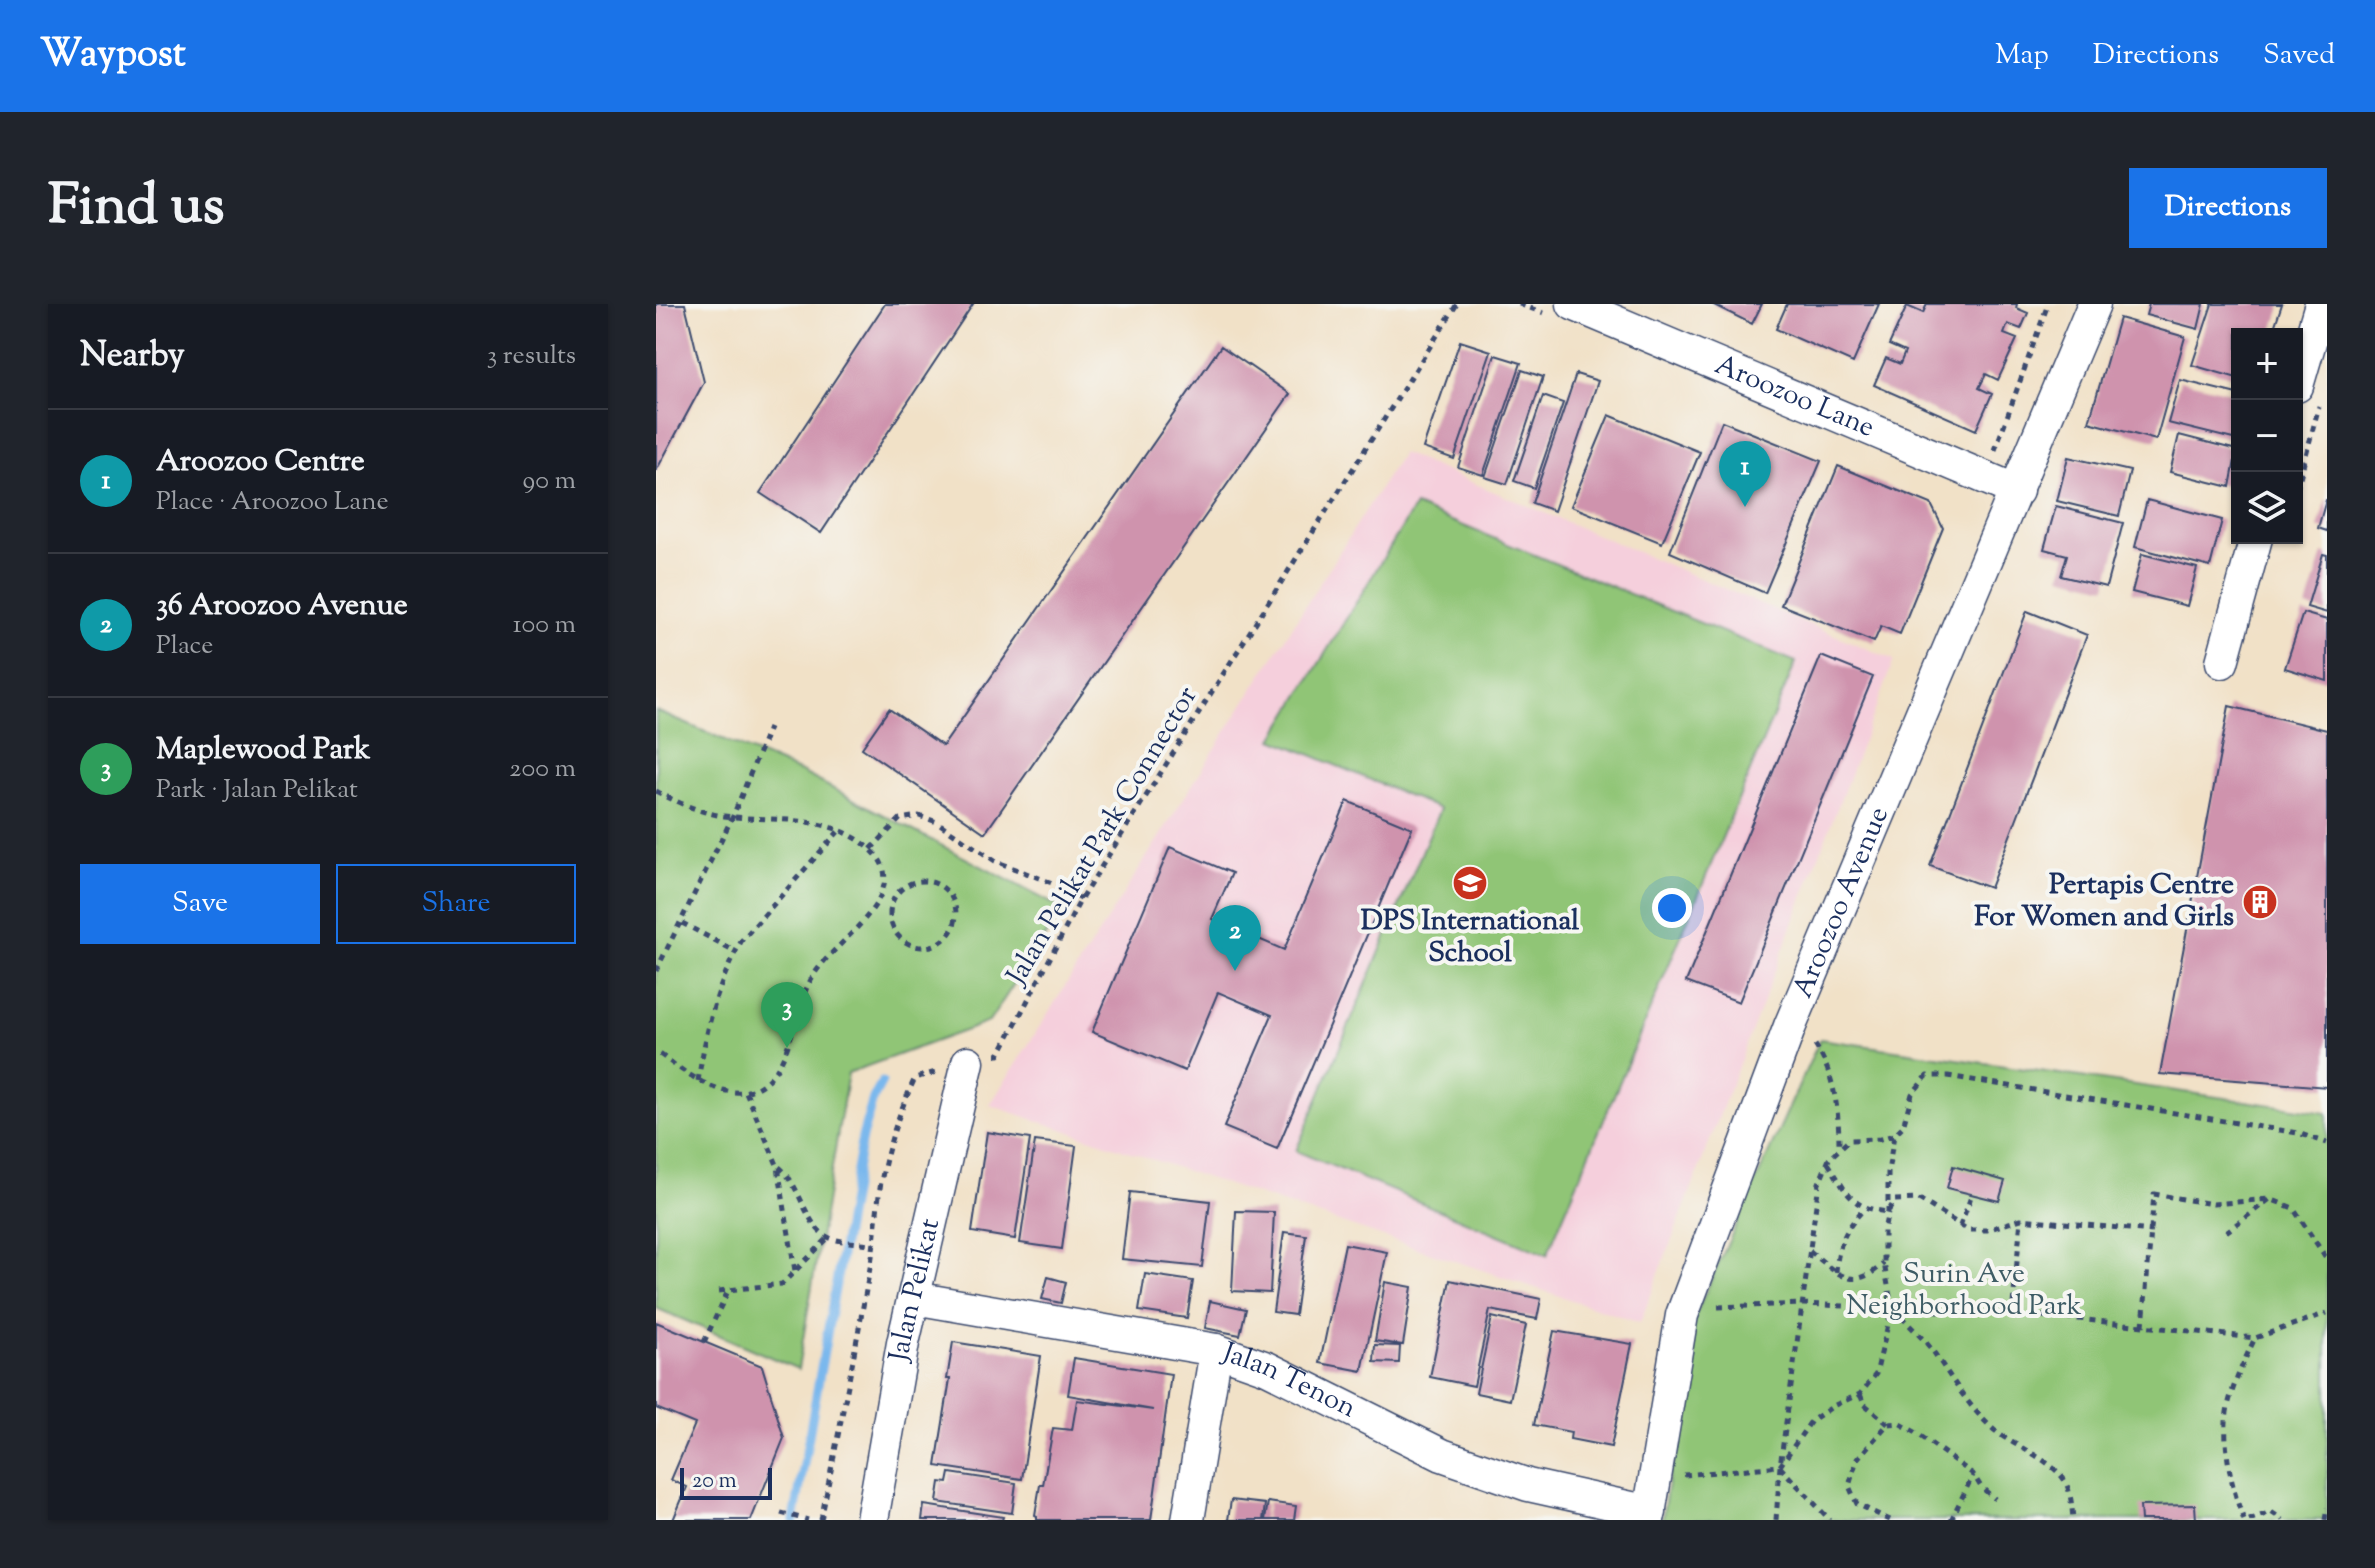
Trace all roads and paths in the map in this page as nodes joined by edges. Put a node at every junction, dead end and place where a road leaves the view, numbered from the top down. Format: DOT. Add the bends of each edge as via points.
graph roads {
  1 [pos="1457,304"];
  2 [pos="1573,304"];
  3 [pos="2048,304"];
  4 [pos="2094,304"];
  5 [pos="2321,304"];
  6 [pos="2310,389"];
  7 [pos="2299,472"];
  8 [pos="1983,478"];
  9 [pos="2017,491"];
  10 [pos="2254,544"];
  11 [pos="2222,662"];
  12 [pos="769,728"];
  13 [pos="656,791"];
  14 [pos="733,816"];
  15 [pos="838,832"];
  16 [pos="871,849"];
  17 [pos="881,899"];
  18 [pos="1081,899"];
  19 [pos="892,902"];
  20 [pos="682,923"];
  21 [pos="735,951"];
  22 [pos="656,971"];
  23 [pos="1809,1036"];
  24 [pos="656,1051"];
  25 [pos="968,1062"];
  26 [pos="698,1081"];
  27 [pos="746,1092"];
  28 [pos="1894,1135"];
  29 [pos="2327,1143"];
  30 [pos="1839,1148"];
  31 [pos="1828,1163"];
  32 [pos="778,1167"];
  33 [pos="1972,1194"];
  34 [pos="2270,1199"];
  35 [pos="1864,1209"];
  36 [pos="1888,1212"];
  37 [pos="2021,1219"];
  38 [pos="1960,1226"];
  39 [pos="2152,1231"];
  40 [pos="2226,1232"];
  41 [pos="829,1237"];
  42 [pos="874,1245"];
  43 [pos="1809,1251"];
  44 [pos="2327,1259"];
  45 [pos="1884,1263"];
  46 [pos="795,1271"];
  47 [pos="1836,1272"];
  48 [pos="729,1290"];
  49 [pos="719,1291"];
  50 [pos="914,1298"];
  51 [pos="1804,1304"];
  52 [pos="1709,1308"];
  53 [pos="1892,1308"];
  54 [pos="2327,1313"];
  55 [pos="2012,1315"];
  56 [pos="2143,1326"];
  57 [pos="2255,1338"];
  58 [pos="704,1342"];
  59 [pos="1216,1350"];
  60 [pos="1860,1394"];
  61 [pos="1888,1424"];
  62 [pos="1780,1466"];
  63 [pos="1973,1474"];
  64 [pos="1675,1476"];
  65 [pos="1995,1499"];
  66 [pos="2327,1508"];
  67 [pos="781,1513"];
  68 [pos="1649,1516"];
  69 [pos="808,1520"];
  70 [pos="821,1520"];
  71 [pos="872,1520"];
  72 [pos="1188,1520"];
  73 [pos="1776,1520"];
  74 [pos="1830,1520"];
  75 [pos="1890,1520"];
  76 [pos="1951,1520"];
  77 [pos="2073,1520"];
  78 [pos="2247,1520"];
  79 [pos="2283,1520"];
  80 [pos="2325,1520"];
  1 -- 18 [label="path, Jalan Pelikat Park Connector"];
  2 -- 8 [label="street, Aroozoo Lane"];
  3 -- 8 [label="path"];
  4 -- 9 [label="street, Aroozoo Avenue"];
  5 -- 6 [label="street"];
  6 -- 7 [label="path"];
  8 -- 9 [label="street, Aroozoo Lane"];
  9 -- 68 [label="street, Aroozoo Avenue" via="1796,1013 1682,1315"];
  10 -- 11 [label="street"];
  12 -- 14 [label="path"];
  13 -- 14 [label="path" via="689,806"];
  14 -- 15 [label="path" via="821,824"];
  14 -- 20 [label="path"];
  15 -- 16 [label="path"];
  15 -- 21 [label="path"];
  16 -- 17 [label="path" via="885,877"];
  16 -- 18 [label="path" via="900,819 919,816 937,822 995,861"];
  17 -- 19 [label="path"];
  17 -- 27 [label="path" via="812,976 776,1071"];
  18 -- 25 [label="path, Jalan Pelikat Park Connector" via="999,1055"];
  19 -- 19 [label="path" via="891,924 916,947 938,943 953,927 954,904 941,886 908,885"];
  20 -- 21 [label="path"];
  20 -- 22 [label="path"];
  21 -- 26 [label="path" via="712,1011"];
  23 -- 30 [label="path" via="1829,1074 1839,1114"];
  24 -- 26 [label="path"];
  25 -- 42 [label="path, Jalan Pelikat Park Connector" via="915,1078 901,1107 882,1179"];
  25 -- 50 [label="street, Jalan Pelikat"];
  26 -- 27 [label="path"];
  27 -- 32 [label="path"];
  28 -- 29 [label="path" via="1903,1126 1912,1094 1927,1076 1948,1076 2283,1130"];
  28 -- 30 [label="path" via="1849,1140"];
  28 -- 36 [label="path"];
  30 -- 31 [label="path"];
  31 -- 35 [label="path"];
  31 -- 43 [label="path" via="1819,1183"];
  32 -- 41 [label="path" via="790,1176 816,1227"];
  32 -- 46 [label="path"];
  33 -- 38 [label="path"];
  34 -- 39 [label="path" via="2213,1204 2154,1194"];
  34 -- 40 [label="path"];
  34 -- 44 [label="path" via="2293,1208"];
  35 -- 36 [label="path"];
  35 -- 47 [label="path" via="1838,1247"];
  36 -- 38 [label="path" via="1895,1200 1919,1199"];
  36 -- 45 [label="path"];
  37 -- 38 [label="path" via="1987,1230"];
  37 -- 39 [label="path"];
  37 -- 55 [label="path"];
  39 -- 56 [label="path"];
  41 -- 42 [label="path"];
  41 -- 46 [label="path"];
  42 -- 70 [label="path, Jalan Pelikat Park Connector"];
  43 -- 47 [label="path"];
  43 -- 51 [label="path"];
  45 -- 47 [label="path" via="1855,1280"];
  45 -- 53 [label="path"];
  46 -- 48 [label="path" via="782,1284"];
  48 -- 49 [label="path"];
  48 -- 58 [label="path"];
  50 -- 59 [label="street, Jalan Tenon"];
  50 -- 71 [label="street, Jalan Pelikat"];
  51 -- 52 [label="path"];
  51 -- 53 [label="path"];
  51 -- 62 [label="path"];
  53 -- 55 [label="path"];
  53 -- 60 [label="path" via="1876,1374"];
  53 -- 77 [label="path" via="1991,1427 2064,1479"];
  54 -- 57 [label="path"];
  55 -- 56 [label="path"];
  56 -- 57 [label="path"];
  57 -- 78 [label="path" via="2228,1414 2235,1496"];
  59 -- 68 [label="street, Jalan Tenon" via="1279,1373 1442,1455 1528,1485"];
  59 -- 72 [label="street"];
  60 -- 61 [label="path"];
  60 -- 62 [label="path" via="1811,1421"];
  61 -- 63 [label="path" via="1899,1423 1915,1432"];
  61 -- 75 [label="path" via="1857,1459 1849,1486 1857,1504"];
  62 -- 64 [label="path"];
  62 -- 73 [label="path"];
  62 -- 74 [label="path"];
  63 -- 65 [label="path"];
  63 -- 76 [label="path"];
  66 -- 80 [label="path"];
  67 -- 69 [label="path"];
  78 -- 79 [label="path" via="2271,1512"];
}
